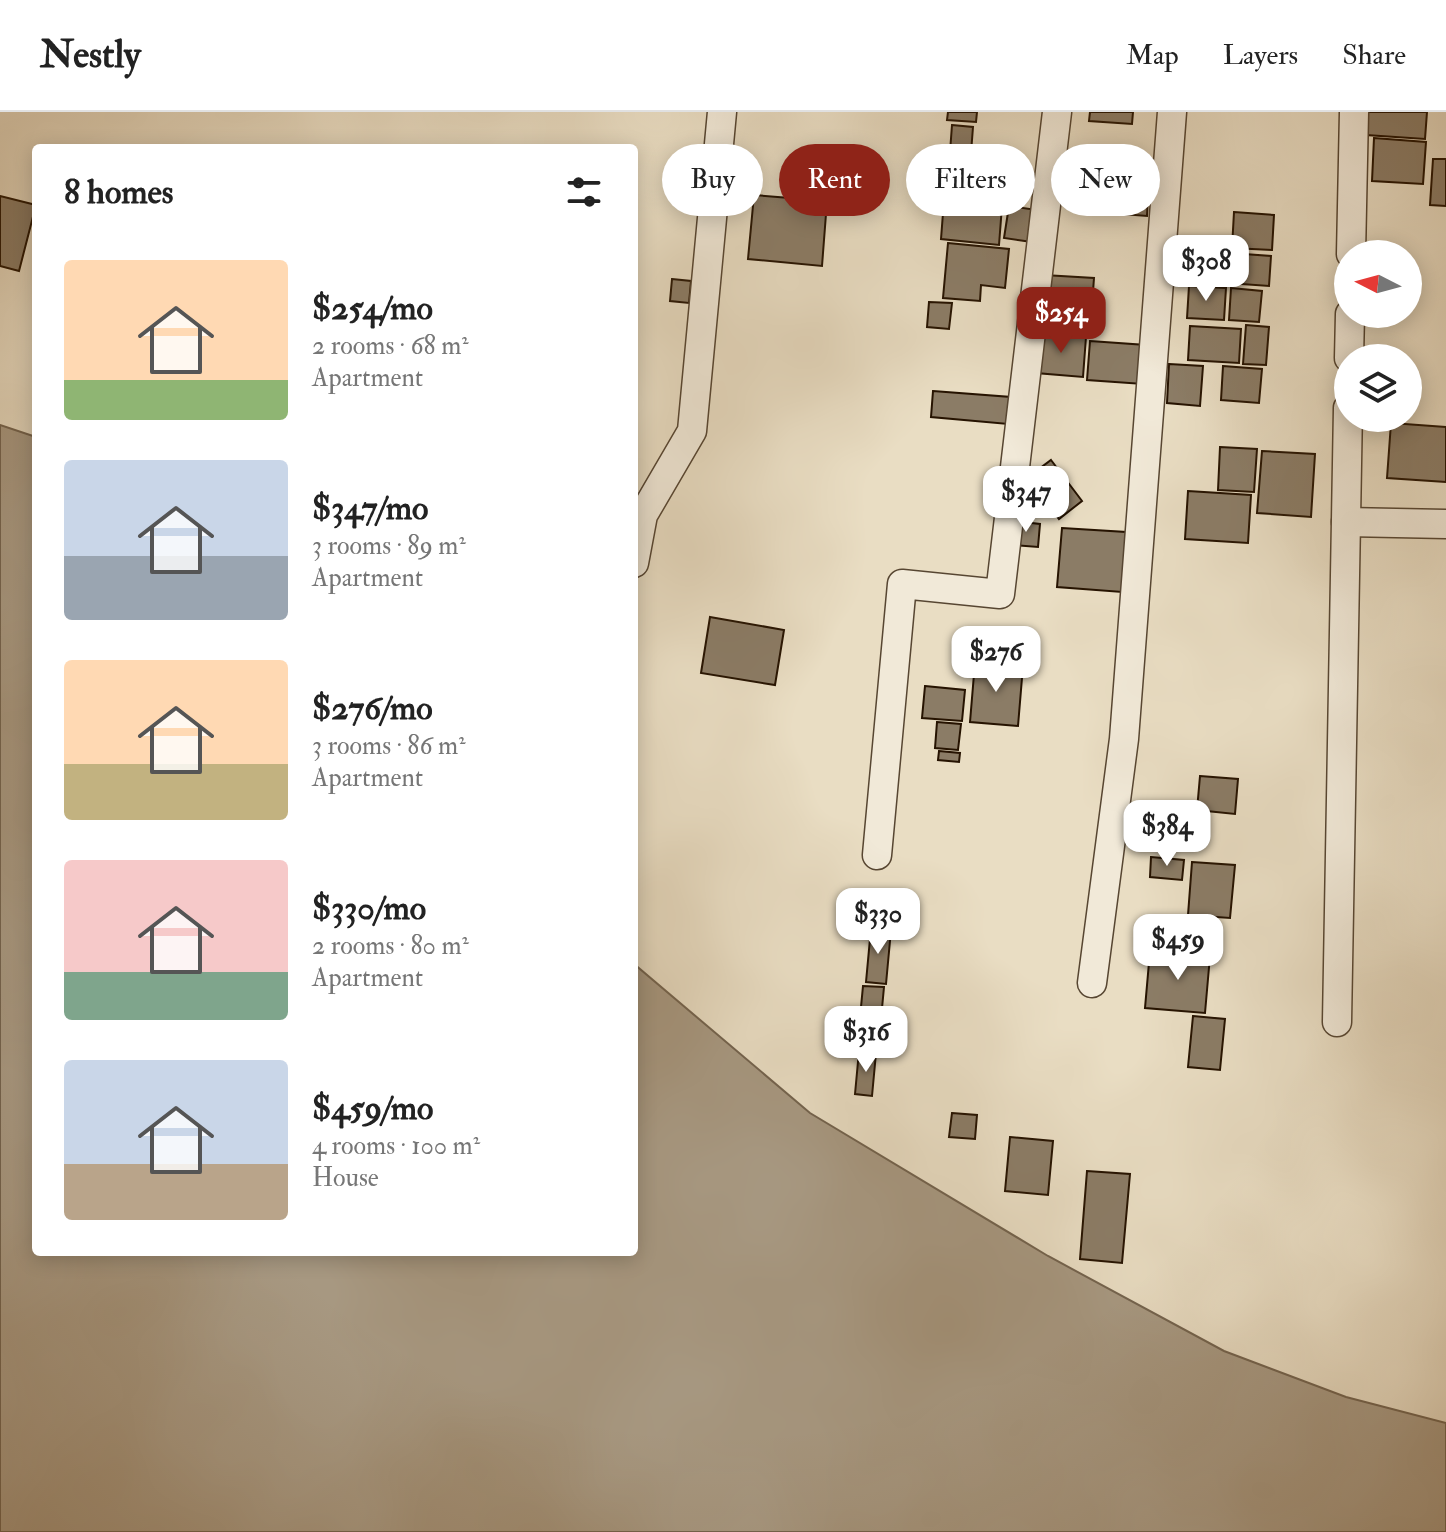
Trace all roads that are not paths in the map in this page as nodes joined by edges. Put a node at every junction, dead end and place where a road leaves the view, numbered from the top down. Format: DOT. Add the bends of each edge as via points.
graph roads {
  1 [pos="722,112"];
  2 [pos="1057,112"];
  3 [pos="1172,112"];
  4 [pos="1354,112"];
  5 [pos="1351,240"];
  6 [pos="1348,432"];
  7 [pos="638,513"];
  8 [pos="1346,522"];
  9 [pos="1446,524"];
  10 [pos="877,855"];
  11 [pos="1092,983"];
  12 [pos="1337,1022"];
  1 -- 7 [label="street" via="692,431"];
  2 -- 10 [label="street" via="1000,594 902,584"];
  3 -- 11 [label="street" via="1124,739"];
  4 -- 5 [label="street"];
  6 -- 8 [label="street"];
  8 -- 9 [label="street"];
  8 -- 12 [label="street"];
}
